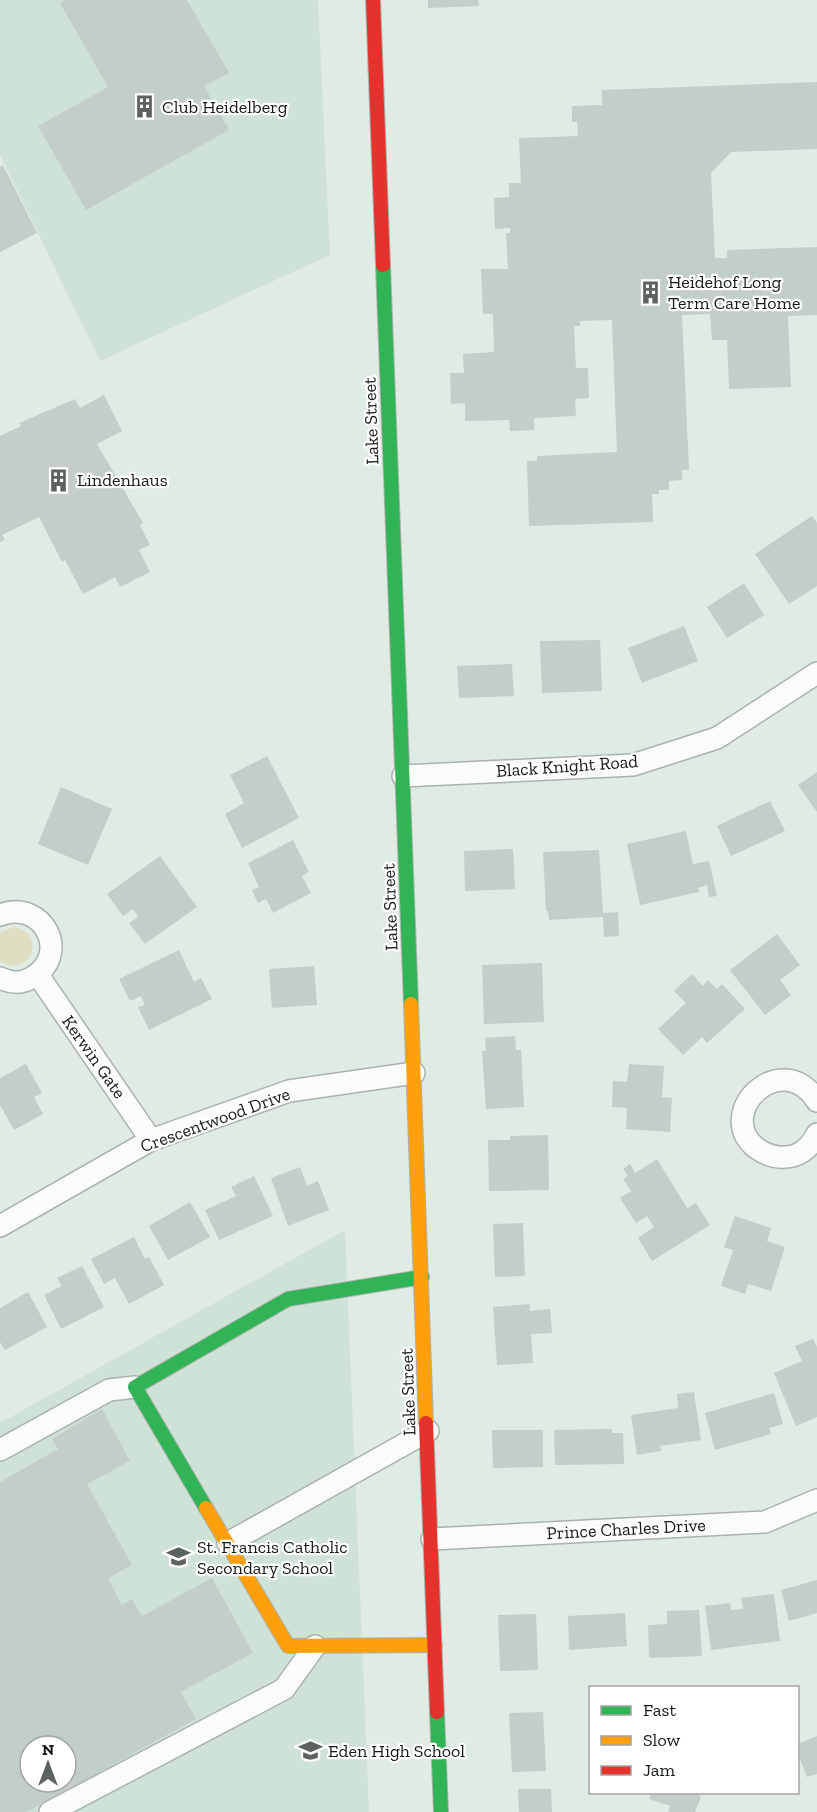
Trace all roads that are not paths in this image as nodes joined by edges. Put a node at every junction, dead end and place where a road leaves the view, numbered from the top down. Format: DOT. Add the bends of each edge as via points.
graph roads {
  1 [pos="373,0"];
  2 [pos="817,673"];
  3 [pos="403,776"];
  4 [pos="0,915"];
  5 [pos="38,975"];
  6 [pos="0,978"];
  7 [pos="414,1073"];
  8 [pos="817,1100"];
  9 [pos="817,1134"];
  10 [pos="151,1140"];
  11 [pos="0,1226"];
  12 [pos="422,1277"];
  13 [pos="135,1387"];
  14 [pos="428,1431"];
  15 [pos="0,1450"];
  16 [pos="817,1500"];
  17 [pos="432,1539"];
  18 [pos="228,1543"];
  19 [pos="435,1645"];
  20 [pos="315,1646"];
  21 [pos="50,1812"];
  22 [pos="441,1812"];
  1 -- 3 [label="main road, Lake Street"];
  2 -- 3 [label="street, Black Knight Road" via="717,738 633,765"];
  3 -- 7 [label="main road, Lake Street"];
  4 -- 5 [label="street" via="24,912 43,924 49,934 50,956"];
  5 -- 6 [label="street" via="27,981"];
  5 -- 10 [label="street, Kerwin Gate"];
  7 -- 10 [label="street, Crescentwood Drive" via="289,1091"];
  7 -- 12 [label="main road, Lake Street"];
  8 -- 9 [label="street" via="793,1081 769,1082 746,1103 743,1125 752,1144 775,1157 803,1152"];
  10 -- 11 [label="street, Crescentwood Drive"];
  12 -- 13 [label="main road" via="288,1299"];
  12 -- 14 [label="main road, Lake Street"];
  13 -- 15 [label="street" via="109,1390"];
  13 -- 18 [label="main road"];
  14 -- 17 [label="main road, Lake Street"];
  14 -- 18 [label="street"];
  16 -- 17 [label="street, Prince Charles Drive" via="765,1522"];
  17 -- 19 [label="main road, Lake Street"];
  18 -- 20 [label="main road" via="288,1646"];
  19 -- 20 [label="main road"];
  19 -- 22 [label="main road, Lake Street"];
  20 -- 21 [label="street" via="284,1689"];
}
